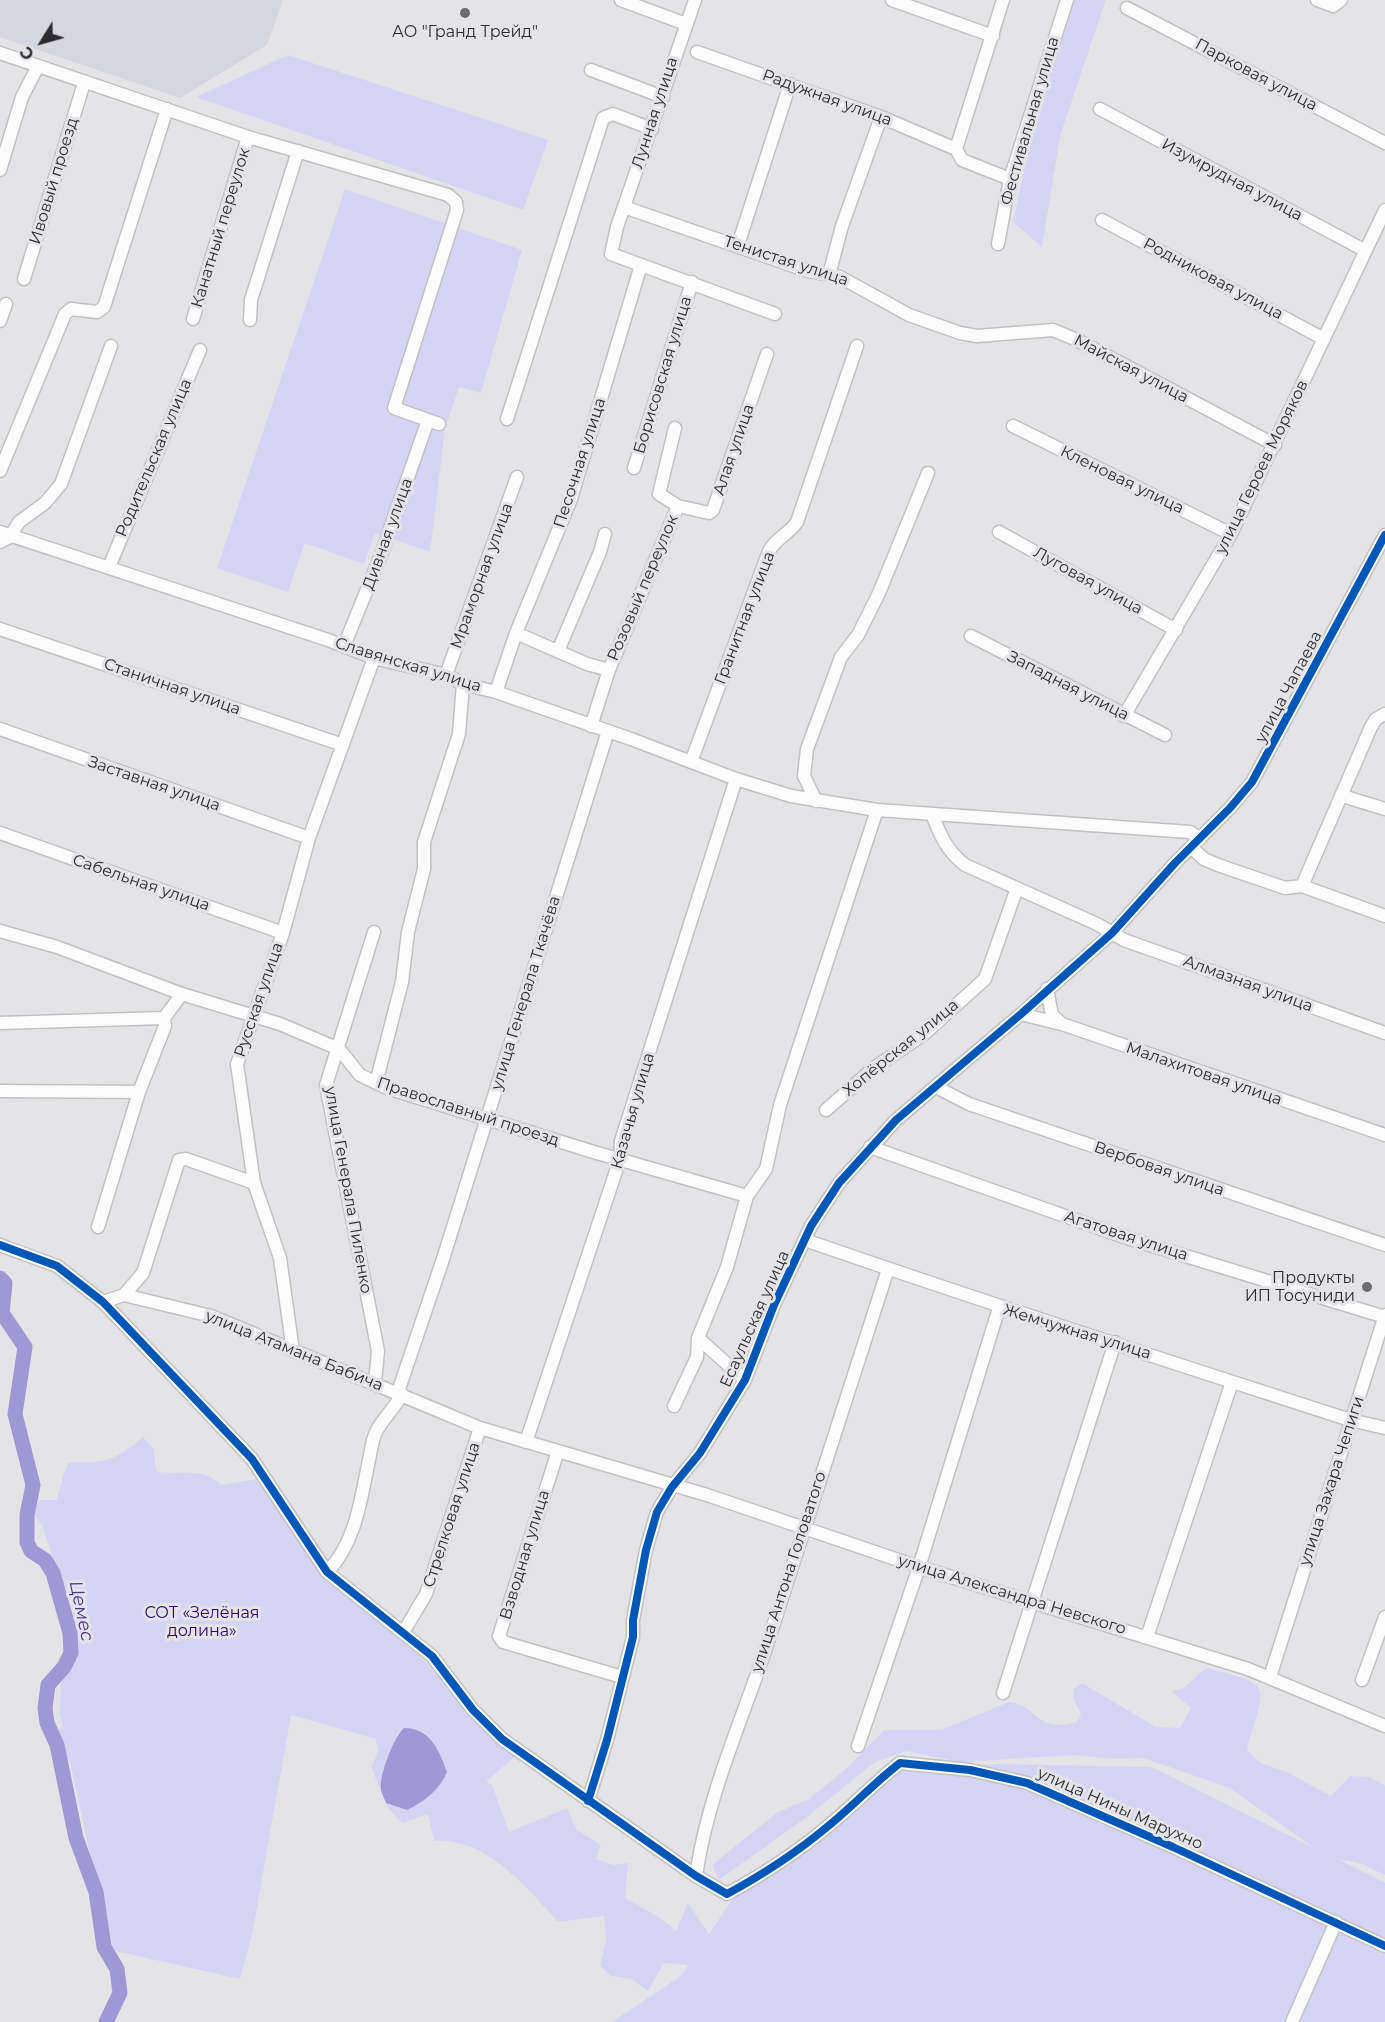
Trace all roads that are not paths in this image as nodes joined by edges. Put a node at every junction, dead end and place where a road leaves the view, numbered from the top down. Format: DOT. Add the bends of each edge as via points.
graph roads {
  1 [pos="621,0"];
  2 [pos="695,0"];
  3 [pos="892,0"];
  4 [pos="1004,0"];
  5 [pos="1066,0"];
  6 [pos="1317,0"];
  7 [pos="1341,0"];
  8 [pos="1127,8"];
  9 [pos="686,24"];
  10 [pos="993,36"];
  11 [pos="696,51"];
  12 [pos="0,53"];
  13 [pos="37,68"];
  14 [pos="591,70"];
  15 [pos="84,82"];
  16 [pos="790,84"];
  17 [pos="663,97"];
  18 [pos="167,109"];
  19 [pos="1100,109"];
  20 [pos="881,117"];
  21 [pos="652,129"];
  22 [pos="248,137"];
  23 [pos="1385,143"];
  24 [pos="956,149"];
  25 [pos="298,151"];
  26 [pos="0,170"];
  27 [pos="1010,179"];
  28 [pos="624,207"];
  29 [pos="1385,210"];
  30 [pos="1102,220"];
  31 [pos="998,244"];
  32 [pos="738,245"];
  33 [pos="1364,250"];
  34 [pos="641,265"];
  35 [pos="829,275"];
  36 [pos="24,279"];
  37 [pos="692,282"];
  38 [pos="6,304"];
  39 [pos="775,314"];
  40 [pos="193,319"];
  41 [pos="250,320"];
  42 [pos="0,321"];
  43 [pos="977,336"];
  44 [pos="1324,339"];
  45 [pos="111,346"];
  46 [pos="857,346"];
  47 [pos="200,350"];
  48 [pos="767,354"];
  49 [pos="507,419"];
  50 [pos="1013,426"];
  51 [pos="675,428"];
  52 [pos="1275,445"];
  53 [pos="634,468"];
  54 [pos="0,471"];
  55 [pos="928,473"];
  56 [pos="517,477"];
  57 [pos="678,506"];
  58 [pos="999,532"];
  59 [pos="604,534"];
  60 [pos="1231,534"];
  61 [pos="3,537"];
  62 [pos="1384,540"];
  63 [pos="109,567"];
  64 [pos="0,629"];
  65 [pos="1176,630"];
  66 [pos="516,633"];
  67 [pos="971,636"];
  68 [pos="344,646"];
  69 [pos="558,651"];
  70 [pos="374,658"];
  71 [pos="609,670"];
  72 [pos="446,675"];
  73 [pos="463,684"];
  74 [pos="496,692"];
  75 [pos="1384,714"];
  76 [pos="1124,716"];
  77 [pos="591,726"];
  78 [pos="0,729"];
  79 [pos="608,731"];
  80 [pos="1165,735"];
  81 [pos="343,745"];
  82 [pos="691,762"];
  83 [pos="736,779"];
  84 [pos="1343,796"];
  85 [pos="816,801"];
  86 [pos="1385,809"];
  87 [pos="877,810"];
  88 [pos="932,814"];
  89 [pos="0,833"];
  90 [pos="309,838"];
  91 [pos="1195,843"];
  92 [pos="1302,886"];
  93 [pos="1017,888"];
  94 [pos="1385,916"];
  95 [pos="0,931"];
  96 [pos="374,932"];
  97 [pos="283,933"];
  98 [pos="1112,933"];
  99 [pos="1047,989"];
  100 [pos="182,994"];
  101 [pos="1021,1014"];
  102 [pos="252,1016"];
  103 [pos="164,1018"];
  104 [pos="0,1023"];
  105 [pos="1062,1024"];
  106 [pos="1385,1033"];
  107 [pos="339,1049"];
  108 [pos="376,1083"];
  109 [pos="936,1087"];
  110 [pos="0,1091"];
  111 [pos="139,1092"];
  112 [pos="826,1110"];
  113 [pos="488,1117"];
  114 [pos="1385,1135"];
  115 [pos="870,1147"];
  116 [pos="620,1159"];
  117 [pos="254,1183"];
  118 [pos="747,1196"];
  119 [pos="98,1227"];
  120 [pos="805,1240"];
  121 [pos="0,1245"];
  122 [pos="1385,1245"];
  123 [pos="888,1269"];
  124 [pos="124,1295"];
  125 [pos="103,1302"];
  126 [pos="999,1308"];
  127 [pos="1385,1316"];
  128 [pos="698,1338"];
  129 [pos="1115,1342"];
  130 [pos="293,1351"];
  131 [pos="746,1380"];
  132 [pos="375,1382"];
  133 [pos="1232,1382"];
  134 [pos="400,1393"];
  135 [pos="674,1406"];
  136 [pos="1350,1420"];
  137 [pos="480,1428"];
  138 [pos="1385,1428"];
  139 [pos="526,1443"];
  140 [pos="558,1451"];
  141 [pos="672,1486"];
  142 [pos="803,1528"];
  143 [pos="920,1567"];
  144 [pos="327,1572"];
  145 [pos="1033,1602"];
  146 [pos="1385,1617"];
  147 [pos="404,1631"];
  148 [pos="1147,1637"];
  149 [pos="622,1677"];
  150 [pos="1270,1677"];
  151 [pos="1362,1680"];
  152 [pos="1003,1693"];
  153 [pos="1385,1726"];
  154 [pos="858,1746"];
  155 [pos="588,1801"];
  156 [pos="696,1876"];
  157 [pos="1336,1922"];
  158 [pos="1385,1946"];
  159 [pos="1292,2022"];
  1 -- 9 [label="street"];
  2 -- 9 [label="street, Лунная улица"];
  3 -- 10 [label="street"];
  4 -- 10 [label="street"];
  5 -- 27 [label="street, Фестивальная улица"];
  6 -- 7 [label="street" via="1333,6"];
  8 -- 23 [label="street, Парковая улица"];
  9 -- 17 [label="street, Лунная улица"];
  10 -- 24 [label="street"];
  11 -- 16 [label="street, Радужная улица"];
  12 -- 13 [label="street"];
  13 -- 15 [label="street"];
  13 -- 26 [label="street" via="22,97"];
  14 -- 17 [label="street"];
  15 -- 18 [label="street"];
  15 -- 36 [label="street, Ивовый проезд"];
  16 -- 20 [label="street, Радужная улица"];
  16 -- 32 [label="street"];
  17 -- 21 [label="street, Лунная улица"];
  18 -- 22 [label="street"];
  18 -- 54 [label="street" via="104,307 96,312 71,309 65,314"];
  19 -- 33 [label="street, Изумрудная улица"];
  20 -- 24 [label="street, Радужная улица"];
  20 -- 35 [label="street"];
  21 -- 28 [label="street, Лунная улица"];
  21 -- 49 [label="street" via="613,114 603,118"];
  22 -- 25 [label="street"];
  22 -- 40 [label="street, Канатный переулок"];
  24 -- 27 [label="street, Радужная улица" via="962,160"];
  25 -- 41 [label="street" via="251,300"];
  25 -- 68 [label="street, Дивная улица" via="448,195 456,201 457,210 394,408 434,422"];
  27 -- 31 [label="street, Фестивальная улица"];
  28 -- 32 [label="street, Тенистая улица"];
  28 -- 34 [label="street, Лунная улица" via="611,254"];
  29 -- 33 [label="street, улица Героев Моряков"];
  30 -- 44 [label="street, Родниковая улица"];
  32 -- 35 [label="street, Тенистая улица"];
  33 -- 44 [label="street, улица Героев Моряков"];
  34 -- 37 [label="street"];
  34 -- 66 [label="street, Песочная улица" via="571,499"];
  35 -- 43 [label="street, Тенистая улица" via="858,285 909,315"];
  37 -- 39 [label="street"];
  37 -- 53 [label="street, Борисовская улица"];
  38 -- 42 [label="street"];
  43 -- 52 [label="street, Майская улица" via="1053,330"];
  44 -- 52 [label="street, улица Героев Моряков"];
  45 -- 61 [label="street" via="61,484 45,503"];
  46 -- 82 [label="street, Гранитная улица" via="797,522 769,551"];
  47 -- 63 [label="street, Родительская улица"];
  48 -- 57 [label="street, Алая улица" via="713,510 703,514"];
  50 -- 60 [label="street, Кленовая улица"];
  51 -- 57 [label="street" via="658,489 662,498"];
  52 -- 60 [label="street, улица Героев Моряков"];
  55 -- 85 [label="street" via="879,593 858,635 841,657 807,749 804,776"];
  56 -- 72 [label="street, Мраморная улица"];
  57 -- 71 [label="street, Розовый переулок"];
  58 -- 65 [label="street, Луговая улица"];
  59 -- 69 [label="street"];
  60 -- 65 [label="street, улица Героев Моряков"];
  61 -- 63 [label="street, Славянская улица"];
  62 -- 91 [label="street, улица Чапаева" via="1252,782"];
  63 -- 68 [label="street, Славянская улица"];
  64 -- 81 [label="street, Станичная улица"];
  65 -- 76 [label="street, улица Героев Моряков"];
  66 -- 69 [label="street"];
  66 -- 74 [label="street, Песочная улица"];
  67 -- 76 [label="street, Западная улица"];
  68 -- 70 [label="street, Славянская улица"];
  69 -- 71 [label="street"];
  70 -- 72 [label="street, Славянская улица"];
  70 -- 81 [label="street, Русская улица"];
  71 -- 77 [label="street, Розовый переулок"];
  72 -- 73 [label="street, Славянская улица"];
  73 -- 74 [label="street, Славянская улица"];
  73 -- 108 [label="street" via="459,734 424,843 424,869 408,932 402,982"];
  74 -- 77 [label="street, Славянская улица"];
  75 -- 84 [label="street" via="1371,727"];
  76 -- 80 [label="street, Западная улица"];
  77 -- 79 [label="street, Славянская улица"];
  78 -- 90 [label="street, Заставная улица"];
  79 -- 82 [label="street, Славянская улица"];
  79 -- 113 [label="street, улица Генерала Ткачёва"];
  81 -- 90 [label="street, Русская улица"];
  82 -- 83 [label="street, Славянская улица"];
  83 -- 85 [label="street, Славянская улица"];
  83 -- 116 [label="street, Казачья улица" via="621,1141"];
  84 -- 86 [label="street"];
  84 -- 92 [label="street"];
  85 -- 87 [label="street, Славянская улица"];
  87 -- 88 [label="street"];
  87 -- 118 [label="street" via="780,1105 766,1169"];
  88 -- 91 [label="street" via="1190,832"];
  88 -- 93 [label="street, Алмазная улица" via="953,855 965,865"];
  89 -- 97 [label="street, Сабельная улица"];
  90 -- 97 [label="street, Русская улица"];
  91 -- 92 [label="street" via="1204,859 1285,888"];
  91 -- 98 [label="street, улица Чапаева"];
  92 -- 94 [label="street"];
  93 -- 98 [label="street, Алмазная улица"];
  93 -- 112 [label="street, Хопёрская улица" via="985,979 924,1034 874,1068"];
  95 -- 100 [label="street, Православный проезд" via="57,947"];
  96 -- 107 [label="street, улица Генерала Пиленко"];
  97 -- 102 [label="street, Русская улица"];
  98 -- 99 [label="street, Есаульская улица"];
  98 -- 106 [label="street, Алмазная улица"];
  99 -- 101 [label="street, Есаульская улица"];
  99 -- 105 [label="street" via="1052,1015"];
  100 -- 102 [label="street, Православный проезд"];
  100 -- 103 [label="street"];
  101 -- 105 [label="street, Малахитовая улица"];
  101 -- 109 [label="street, Есаульская улица"];
  102 -- 107 [label="street, Православный проезд"];
  102 -- 117 [label="street, Русская улица" via="237,1064"];
  103 -- 104 [label="street"];
  103 -- 111 [label="street" via="165,1026"];
  105 -- 114 [label="street, Малахитовая улица"];
  107 -- 108 [label="street, Православный проезд" via="360,1075"];
  107 -- 132 [label="street, улица Генерала Пиленко" via="326,1085 378,1351"];
  108 -- 113 [label="street, Православный проезд"];
  109 -- 115 [label="street, Есаульская улица"];
  109 -- 122 [label="street, Вербовая улица" via="969,1104"];
  110 -- 111 [label="street"];
  111 -- 119 [label="street"];
  113 -- 116 [label="street, Православный проезд"];
  113 -- 134 [label="street, улица Генерала Ткачёва"];
  115 -- 120 [label="street, Есаульская улица" via="839,1183"];
  115 -- 127 [label="street, Агатовая улица" via="1127,1238"];
  116 -- 118 [label="street, Православный проезд"];
  116 -- 139 [label="street, Казачья улица"];
  117 -- 124 [label="street" via="186,1159 179,1160 143,1273"];
  117 -- 130 [label="street, Русская улица" via="280,1258"];
  118 -- 128 [label="street" via="727,1267"];
  120 -- 123 [label="street, Жемчужная улица"];
  120 -- 131 [label="street, Есаульская улица" via="774,1305"];
  121 -- 125 [label="street" via="57,1266"];
  123 -- 126 [label="street, Жемчужная улица"];
  123 -- 142 [label="street, улица Антона Головатого"];
  124 -- 125 [label="street"];
  124 -- 130 [label="street, улица Атамана Бабича" via="211,1316"];
  125 -- 144 [label="street" via="252,1459"];
  126 -- 129 [label="street, Жемчужная улица"];
  126 -- 143 [label="street"];
  127 -- 136 [label="street, улица Захара Чепиги"];
  128 -- 131 [label="street"];
  128 -- 135 [label="street" via="697,1357"];
  129 -- 133 [label="street, Жемчужная улица"];
  129 -- 145 [label="street"];
  130 -- 132 [label="street, улица Атамана Бабича"];
  131 -- 141 [label="street, Есаульская улица" via="700,1453"];
  132 -- 134 [label="street, улица Атамана Бабича"];
  133 -- 136 [label="street, Жемчужная улица"];
  133 -- 148 [label="street"];
  134 -- 137 [label="street, улица Атамана Бабича"];
  134 -- 144 [label="street, улица Генерала Ткачёва" via="396,1407 375,1434 351,1537 339,1560"];
  136 -- 138 [label="street, Жемчужная улица"];
  136 -- 150 [label="street, улица Захара Чепиги"];
  137 -- 139 [label="street, улица Атамана Бабича"];
  137 -- 147 [label="street, Стрелковая улица" via="426,1594"];
  139 -- 140 [label="street"];
  140 -- 141 [label="street"];
  140 -- 149 [label="street, Взводная улица" via="500,1636 503,1642"];
  141 -- 142 [label="street, улица Александра Невского"];
  141 -- 149 [label="street, Есаульская улица" via="657,1512 645,1550 633,1637"];
  142 -- 143 [label="street, улица Александра Невского"];
  142 -- 156 [label="street, улица Антона Головатого" via="714,1796 701,1840"];
  143 -- 145 [label="street, улица Александра Невского"];
  143 -- 154 [label="street"];
  144 -- 147 [label="street"];
  145 -- 148 [label="street, улица Александра Невского"];
  145 -- 152 [label="street"];
  146 -- 151 [label="street"];
  147 -- 155 [label="street" via="432,1656 473,1710 501,1738"];
  148 -- 150 [label="street, улица Александра Невского"];
  149 -- 155 [label="street, Есаульская улица"];
  150 -- 153 [label="street, улица Александра Невского"];
  155 -- 156 [label="street"];
  156 -- 157 [label="street, улица Нины Марухно" via="727,1894 757,1878 827,1828 900,1763 970,1770 1027,1783"];
  157 -- 158 [label="street, улица Нины Марухно"];
  157 -- 159 [label="street"];
}
